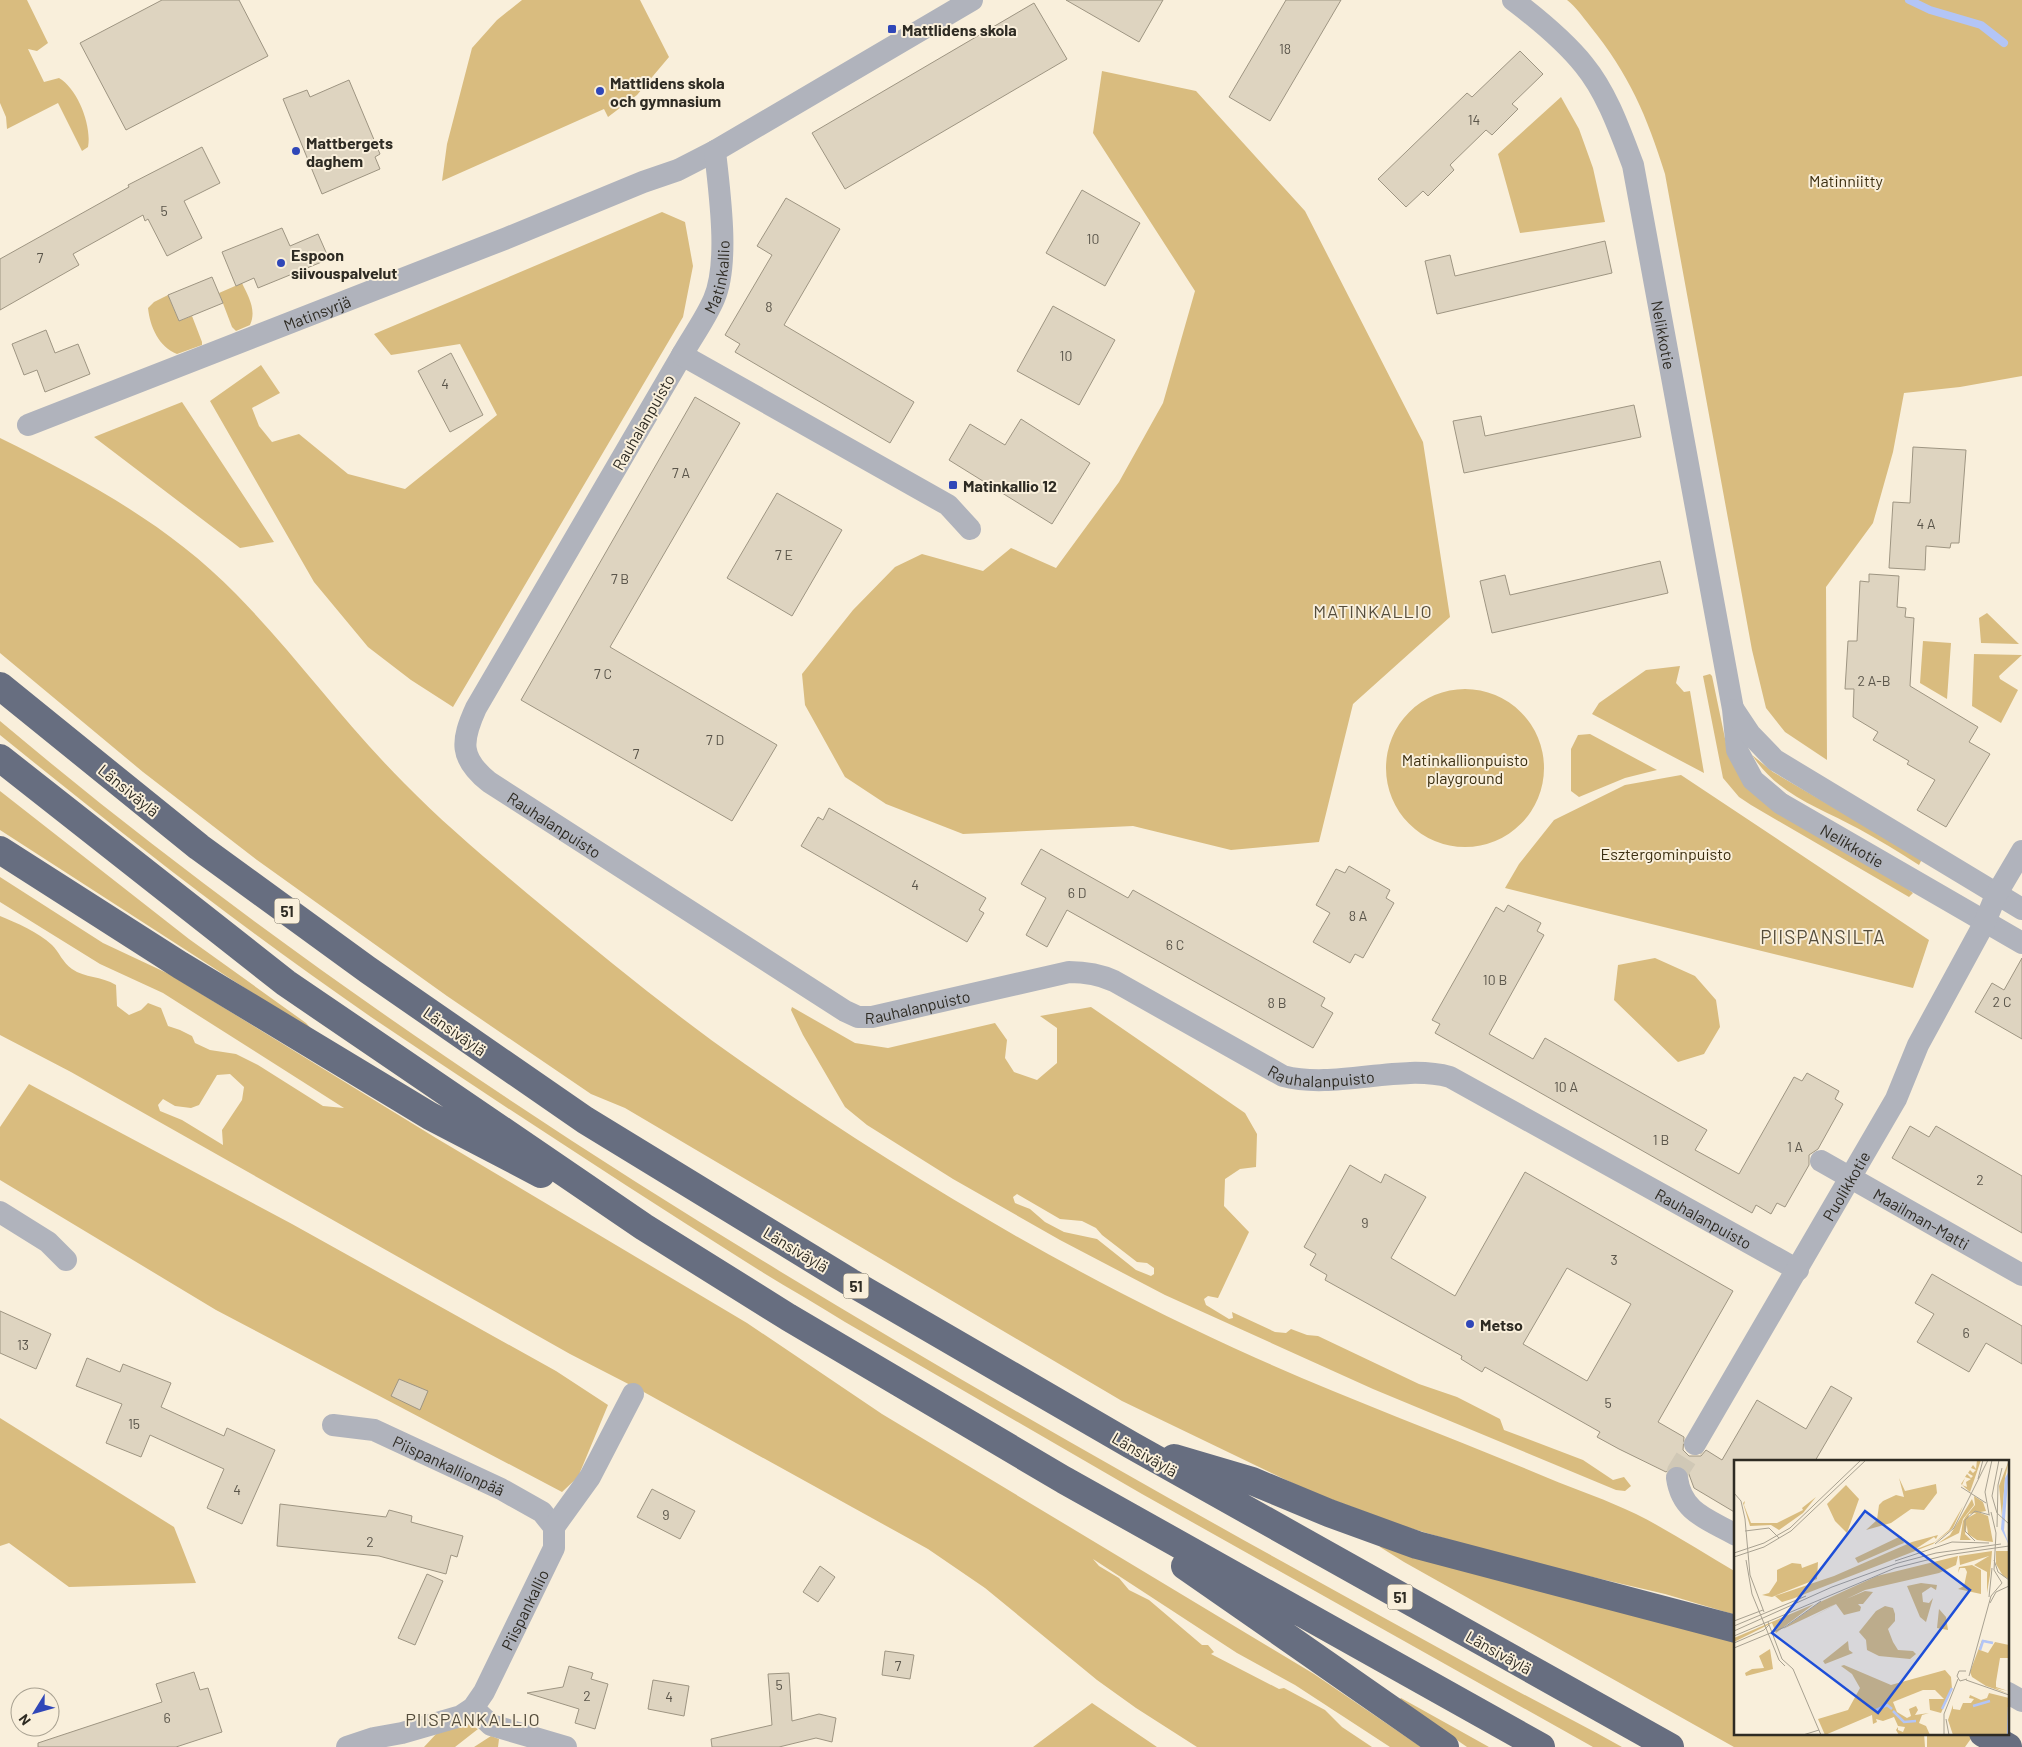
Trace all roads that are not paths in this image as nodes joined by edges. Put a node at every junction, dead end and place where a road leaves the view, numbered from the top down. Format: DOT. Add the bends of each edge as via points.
graph roads {
  1 [pos="972,0"];
  2 [pos="1513,0"];
  3 [pos="716,151"];
  4 [pos="682,355"];
  5 [pos="28,425"];
  6 [pos="970,529"];
  7 [pos="0,686"];
  8 [pos="1733,709"];
  9 [pos="0,758"];
  10 [pos="0,850"];
  11 [pos="2022,851"];
  12 [pos="1996,894"];
  13 [pos="2022,909"];
  14 [pos="1985,922"];
  15 [pos="2022,943"];
  16 [pos="1822,1161"];
  17 [pos="1850,1178"];
  18 [pos="0,1212"];
  19 [pos="644,1228"];
  20 [pos="66,1260"];
  21 [pos="1798,1270"];
  22 [pos="2022,1274"];
  23 [pos="633,1394"];
  24 [pos="333,1425"];
  25 [pos="1695,1444"];
  26 [pos="1131,1446"];
  27 [pos="1676,1478"];
  28 [pos="1064,1480"];
  29 [pos="554,1527"];
  30 [pos="1734,1534"];
  31 [pos="1734,1628"];
  32 [pos="2010,1694"];
  33 [pos="2022,1701"];
  34 [pos="473,1708"];
  35 [pos="1985,1734"];
  36 [pos="404,1740"];
  37 [pos="347,1747"];
  38 [pos="566,1747"];
  39 [pos="1445,1747"];
  40 [pos="1541,1747"];
  41 [pos="1670,1747"];
  42 [pos="2008,1747"];
  1 -- 3 [label="street"];
  2 -- 8 [label="street, Nelikkotie" via="1538,19 1584,65 1620,130 1633,165"];
  3 -- 4 [label="street, Matinkallio" via="722,265 715,298"];
  3 -- 5 [label="street, Matinsyrjä" via="678,170"];
  4 -- 6 [label="street" via="948,505"];
  4 -- 21 [label="street, Rauhalanpuisto" via="476,708 467,728 464,746 469,761 489,782 845,1011 858,1016 872,1018 1069,972 1100,975 1283,1076 1310,1081 1410,1074 1450,1077"];
  7 -- 26 [label="highway, Länsiväylä / 51" via="199,847 368,970 585,1120 850,1282"];
  8 -- 12 [label="street, Nelikkotie" via="1750,734 1775,760"];
  8 -- 14 [label="street, Nelikkotie" via="1737,750 1753,780 1780,803"];
  9 -- 19 [label="highway" via="286,983"];
  10 -- 19 [label="highway" via="188,970 430,1116"];
  11 -- 12 [label="street, Puolikkotie"];
  12 -- 13 [label="street, Nelikkotie"];
  12 -- 14 [label="street, Puolikkotie"];
  14 -- 15 [label="street, Nelikkotie"];
  14 -- 17 [label="street, Puolikkotie" via="1918,1045 1896,1099"];
  16 -- 17 [label="street, Maailman-Matti"];
  17 -- 21 [label="street, Puolikkotie"];
  17 -- 22 [label="street, Maailman-Matti"];
  18 -- 20 [label="street" via="48,1242"];
  19 -- 28 [label="highway"];
  21 -- 25 [label="street, Puolikkotie"];
  23 -- 29 [label="street" via="590,1477"];
  24 -- 29 [label="street, Piispankallionpää" via="374,1430 515,1495 542,1512"];
  26 -- 31 [label="highway, 51" via="1252,1481 1417,1545"];
  26 -- 41 [label="highway, Länsiväylä / 51"];
  27 -- 30 [label="street" via="1679,1493 1690,1508"];
  28 -- 39 [label="highway"];
  28 -- 40 [label="highway"];
  29 -- 34 [label="street, Piispankallio" via="554,1548 484,1692"];
  32 -- 33 [label="street"];
  34 -- 36 [label="street"];
  34 -- 38 [label="street" via="491,1725"];
  35 -- 42 [label="highway"];
  36 -- 37 [label="street" via="374,1738"];
}
